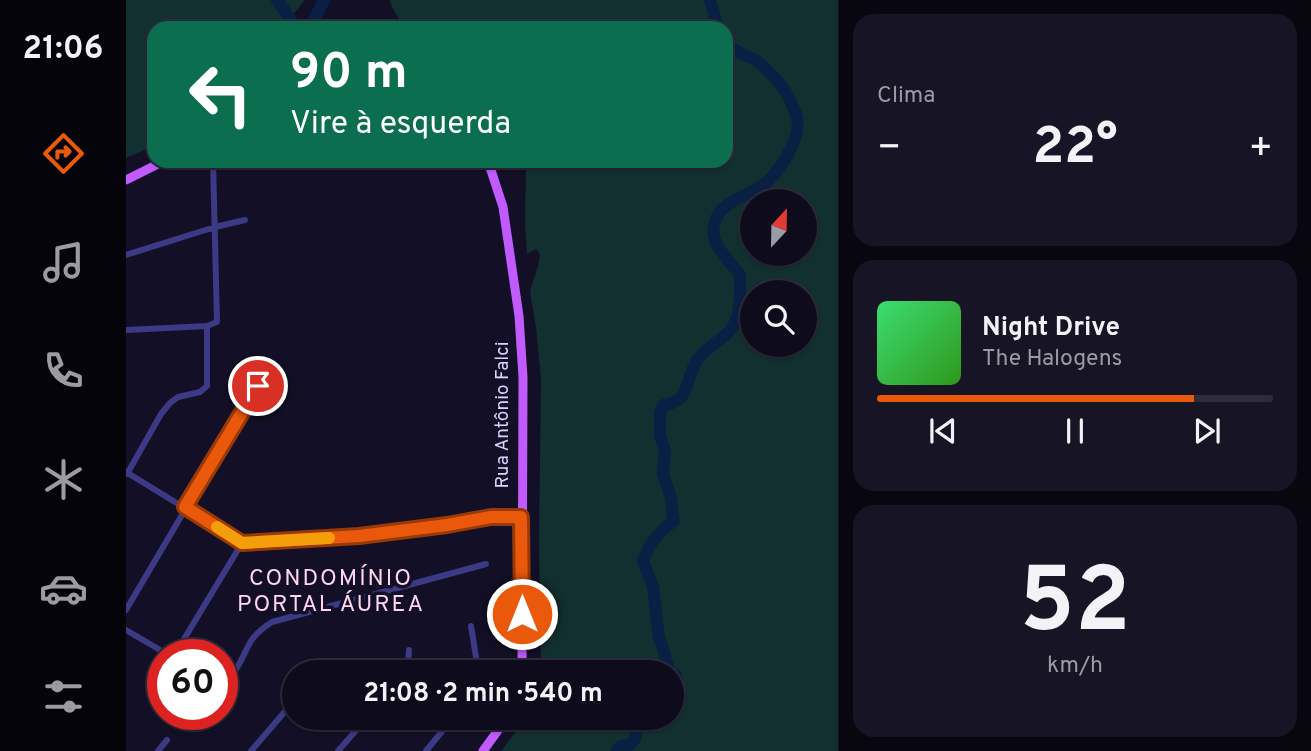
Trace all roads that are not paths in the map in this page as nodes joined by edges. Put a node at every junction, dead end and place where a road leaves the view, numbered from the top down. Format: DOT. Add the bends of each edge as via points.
graph roads {
  1 [pos="149,168"];
  2 [pos="213,168"];
  3 [pos="490,168"];
  4 [pos="126,180"];
  5 [pos="246,220"];
  6 [pos="215,227"];
  7 [pos="126,255"];
  8 [pos="207,326"];
  9 [pos="126,330"];
  10 [pos="258,386"];
  11 [pos="127,473"];
  12 [pos="185,507"];
  13 [pos="521,517"];
  14 [pos="242,543"];
  15 [pos="486,564"];
  16 [pos="126,610"];
  17 [pos="471,626"];
  18 [pos="126,630"];
  19 [pos="184,639"];
  20 [pos="147,642"];
  21 [pos="409,650"];
  22 [pos="408,660"];
  23 [pos="476,660"];
  24 [pos="522,660"];
  25 [pos="238,665"];
  26 [pos="282,715"];
  27 [pos="356,730"];
  28 [pos="443,730"];
  29 [pos="498,730"];
  30 [pos="167,740"];
  31 [pos="158,751"];
  32 [pos="251,751"];
  33 [pos="338,751"];
  34 [pos="426,751"];
  35 [pos="483,751"];
  1 -- 4 [label="main road"];
  2 -- 6 [label="street"];
  3 -- 13 [label="main road, Rua Antônio Falci" via="503,207 519,316"];
  5 -- 6 [label="street"];
  6 -- 7 [label="street"];
  6 -- 8 [label="street" via="217,322"];
  8 -- 9 [label="street"];
  8 -- 11 [label="street" via="207,386 170,403"];
  10 -- 12 [label="street"];
  11 -- 12 [label="street"];
  12 -- 14 [label="street"];
  12 -- 16 [label="street"];
  13 -- 14 [label="street" via="359,536"];
  13 -- 24 [label="main road, Rua Antônio Falci"];
  14 -- 19 [label="street"];
  15 -- 25 [label="street" via="272,622 252,640"];
  17 -- 23 [label="street"];
  18 -- 20 [label="street"];
  21 -- 22 [label="street"];
  26 -- 32 [label="street"];
  27 -- 33 [label="street"];
  28 -- 34 [label="street"];
  29 -- 35 [label="main road"];
  30 -- 31 [label="street"];
}
